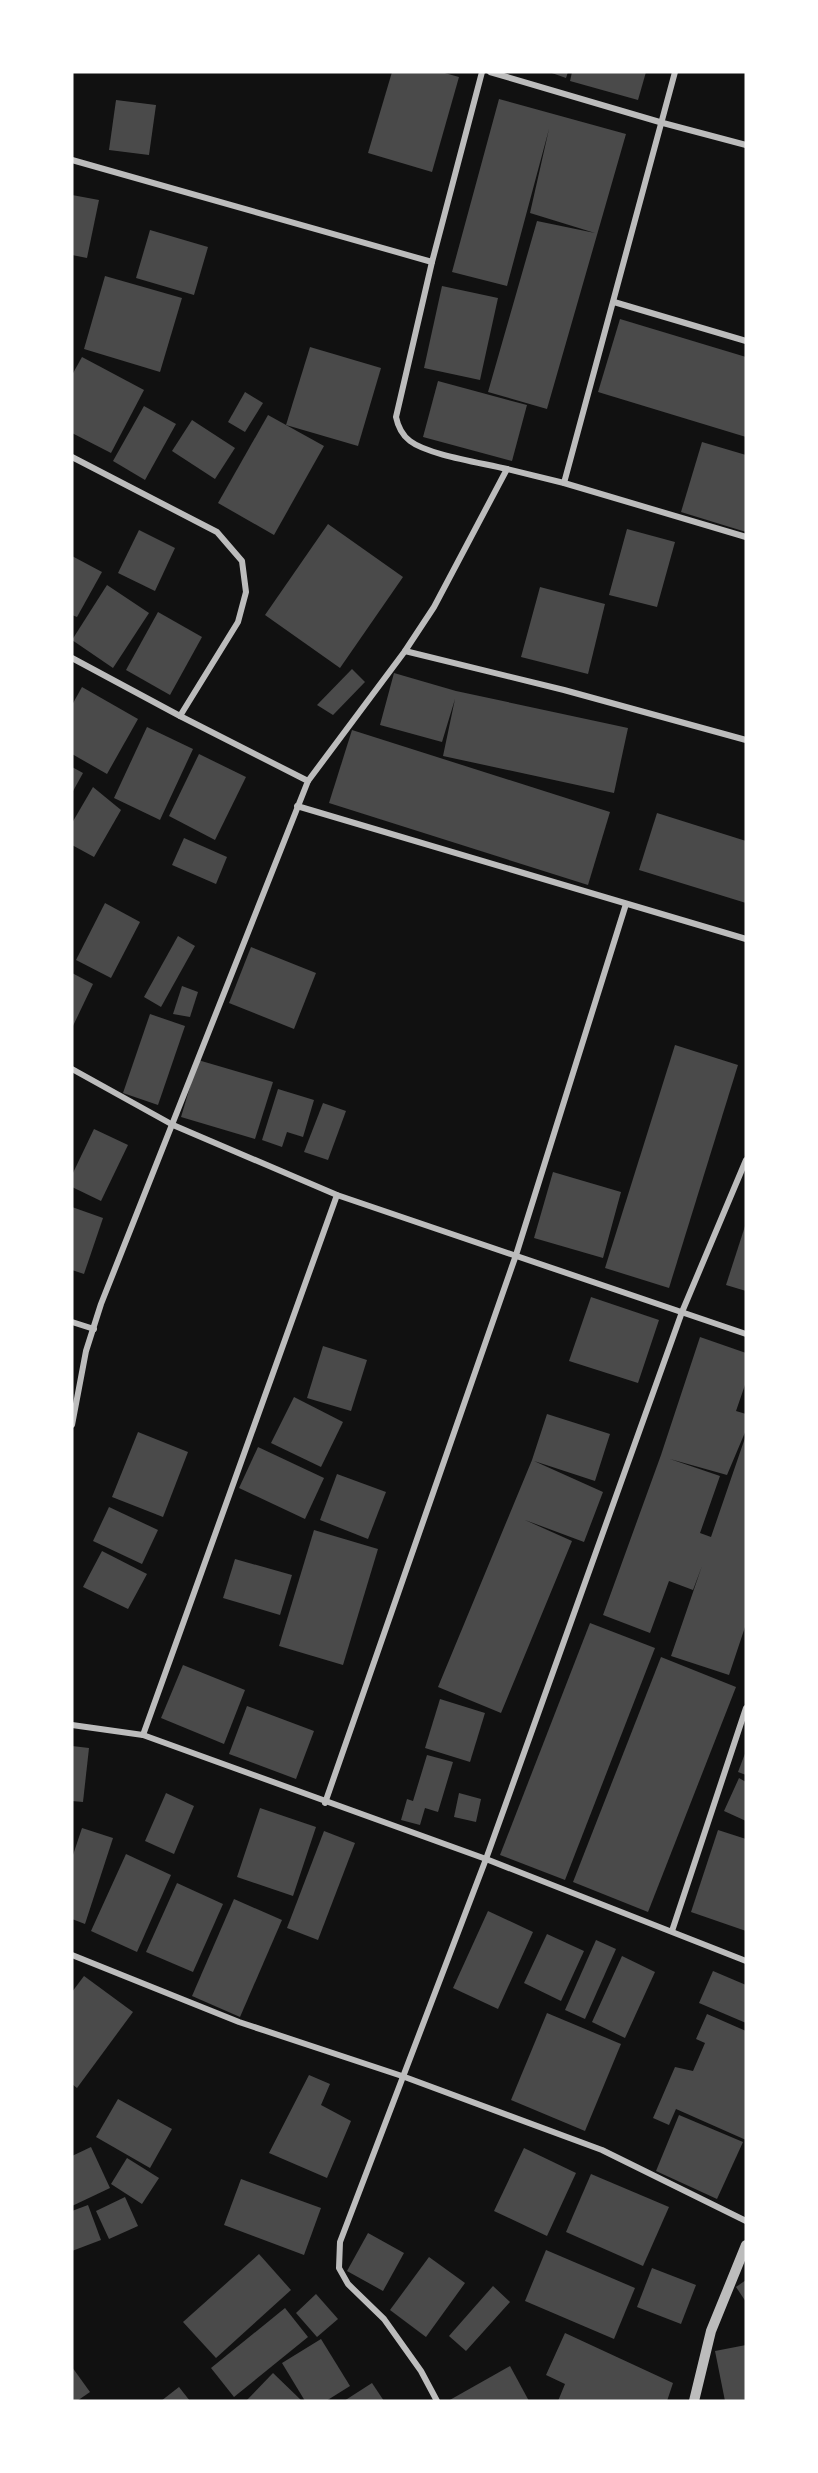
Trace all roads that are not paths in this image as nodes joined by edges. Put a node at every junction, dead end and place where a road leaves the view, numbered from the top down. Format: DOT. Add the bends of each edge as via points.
graph roads {
  1 [pos="482,72"];
  2 [pos="490,72"];
  3 [pos="675,72"];
  4 [pos="663,123"];
  5 [pos="746,145"];
  6 [pos="72,160"];
  7 [pos="432,262"];
  8 [pos="614,302"];
  9 [pos="746,341"];
  10 [pos="72,457"];
  11 [pos="507,469"];
  12 [pos="564,483"];
  13 [pos="746,537"];
  14 [pos="405,651"];
  15 [pos="72,658"];
  16 [pos="180,716"];
  17 [pos="746,740"];
  18 [pos="308,781"];
  19 [pos="297,806"];
  20 [pos="626,904"];
  21 [pos="746,939"];
  22 [pos="72,1069"];
  23 [pos="173,1125"];
  24 [pos="746,1160"];
  25 [pos="337,1195"];
  26 [pos="516,1256"];
  27 [pos="682,1312"];
  28 [pos="72,1322"];
  29 [pos="93,1329"];
  30 [pos="746,1334"];
  31 [pos="72,1425"];
  32 [pos="746,1708"];
  33 [pos="72,1725"];
  34 [pos="143,1735"];
  35 [pos="325,1803"];
  36 [pos="486,1859"];
  37 [pos="672,1931"];
  38 [pos="72,1955"];
  39 [pos="746,1961"];
  40 [pos="402,2076"];
  41 [pos="746,2221"];
  42 [pos="746,2245"];
  43 [pos="437,2401"];
  44 [pos="694,2401"];
  1 -- 7 [label="street"];
  2 -- 4 [label="street"];
  3 -- 4 [label="street"];
  4 -- 5 [label="street"];
  4 -- 8 [label="street"];
  6 -- 7 [label="street"];
  7 -- 11 [label="street" via="396,417 398,427 410,441 425,449"];
  8 -- 9 [label="street"];
  8 -- 12 [label="street"];
  10 -- 16 [label="street" via="217,532 242,561 246,592 238,622"];
  11 -- 12 [label="street"];
  11 -- 14 [label="street" via="434,607"];
  12 -- 13 [label="street"];
  14 -- 17 [label="street"];
  14 -- 18 [label="street"];
  15 -- 16 [label="street"];
  16 -- 18 [label="street"];
  18 -- 19 [label="street"];
  19 -- 20 [label="street"];
  19 -- 23 [label="street"];
  20 -- 21 [label="street"];
  20 -- 26 [label="street"];
  22 -- 23 [label="street"];
  23 -- 25 [label="street"];
  23 -- 29 [label="street"];
  24 -- 27 [label="street"];
  25 -- 26 [label="street"];
  25 -- 34 [label="street"];
  26 -- 27 [label="street"];
  26 -- 35 [label="street"];
  27 -- 30 [label="street"];
  27 -- 36 [label="street"];
  28 -- 29 [label="street"];
  29 -- 31 [label="street"];
  32 -- 37 [label="street"];
  33 -- 34 [label="street"];
  34 -- 35 [label="street"];
  35 -- 36 [label="street"];
  36 -- 37 [label="street"];
  36 -- 40 [label="street"];
  37 -- 39 [label="street"];
  38 -- 40 [label="street" via="239,2022"];
  40 -- 41 [label="street" via="602,2150"];
  40 -- 43 [label="street" via="340,2242 339,2268 348,2284 384,2319"];
  42 -- 44 [label="street" via="711,2331"];
}
